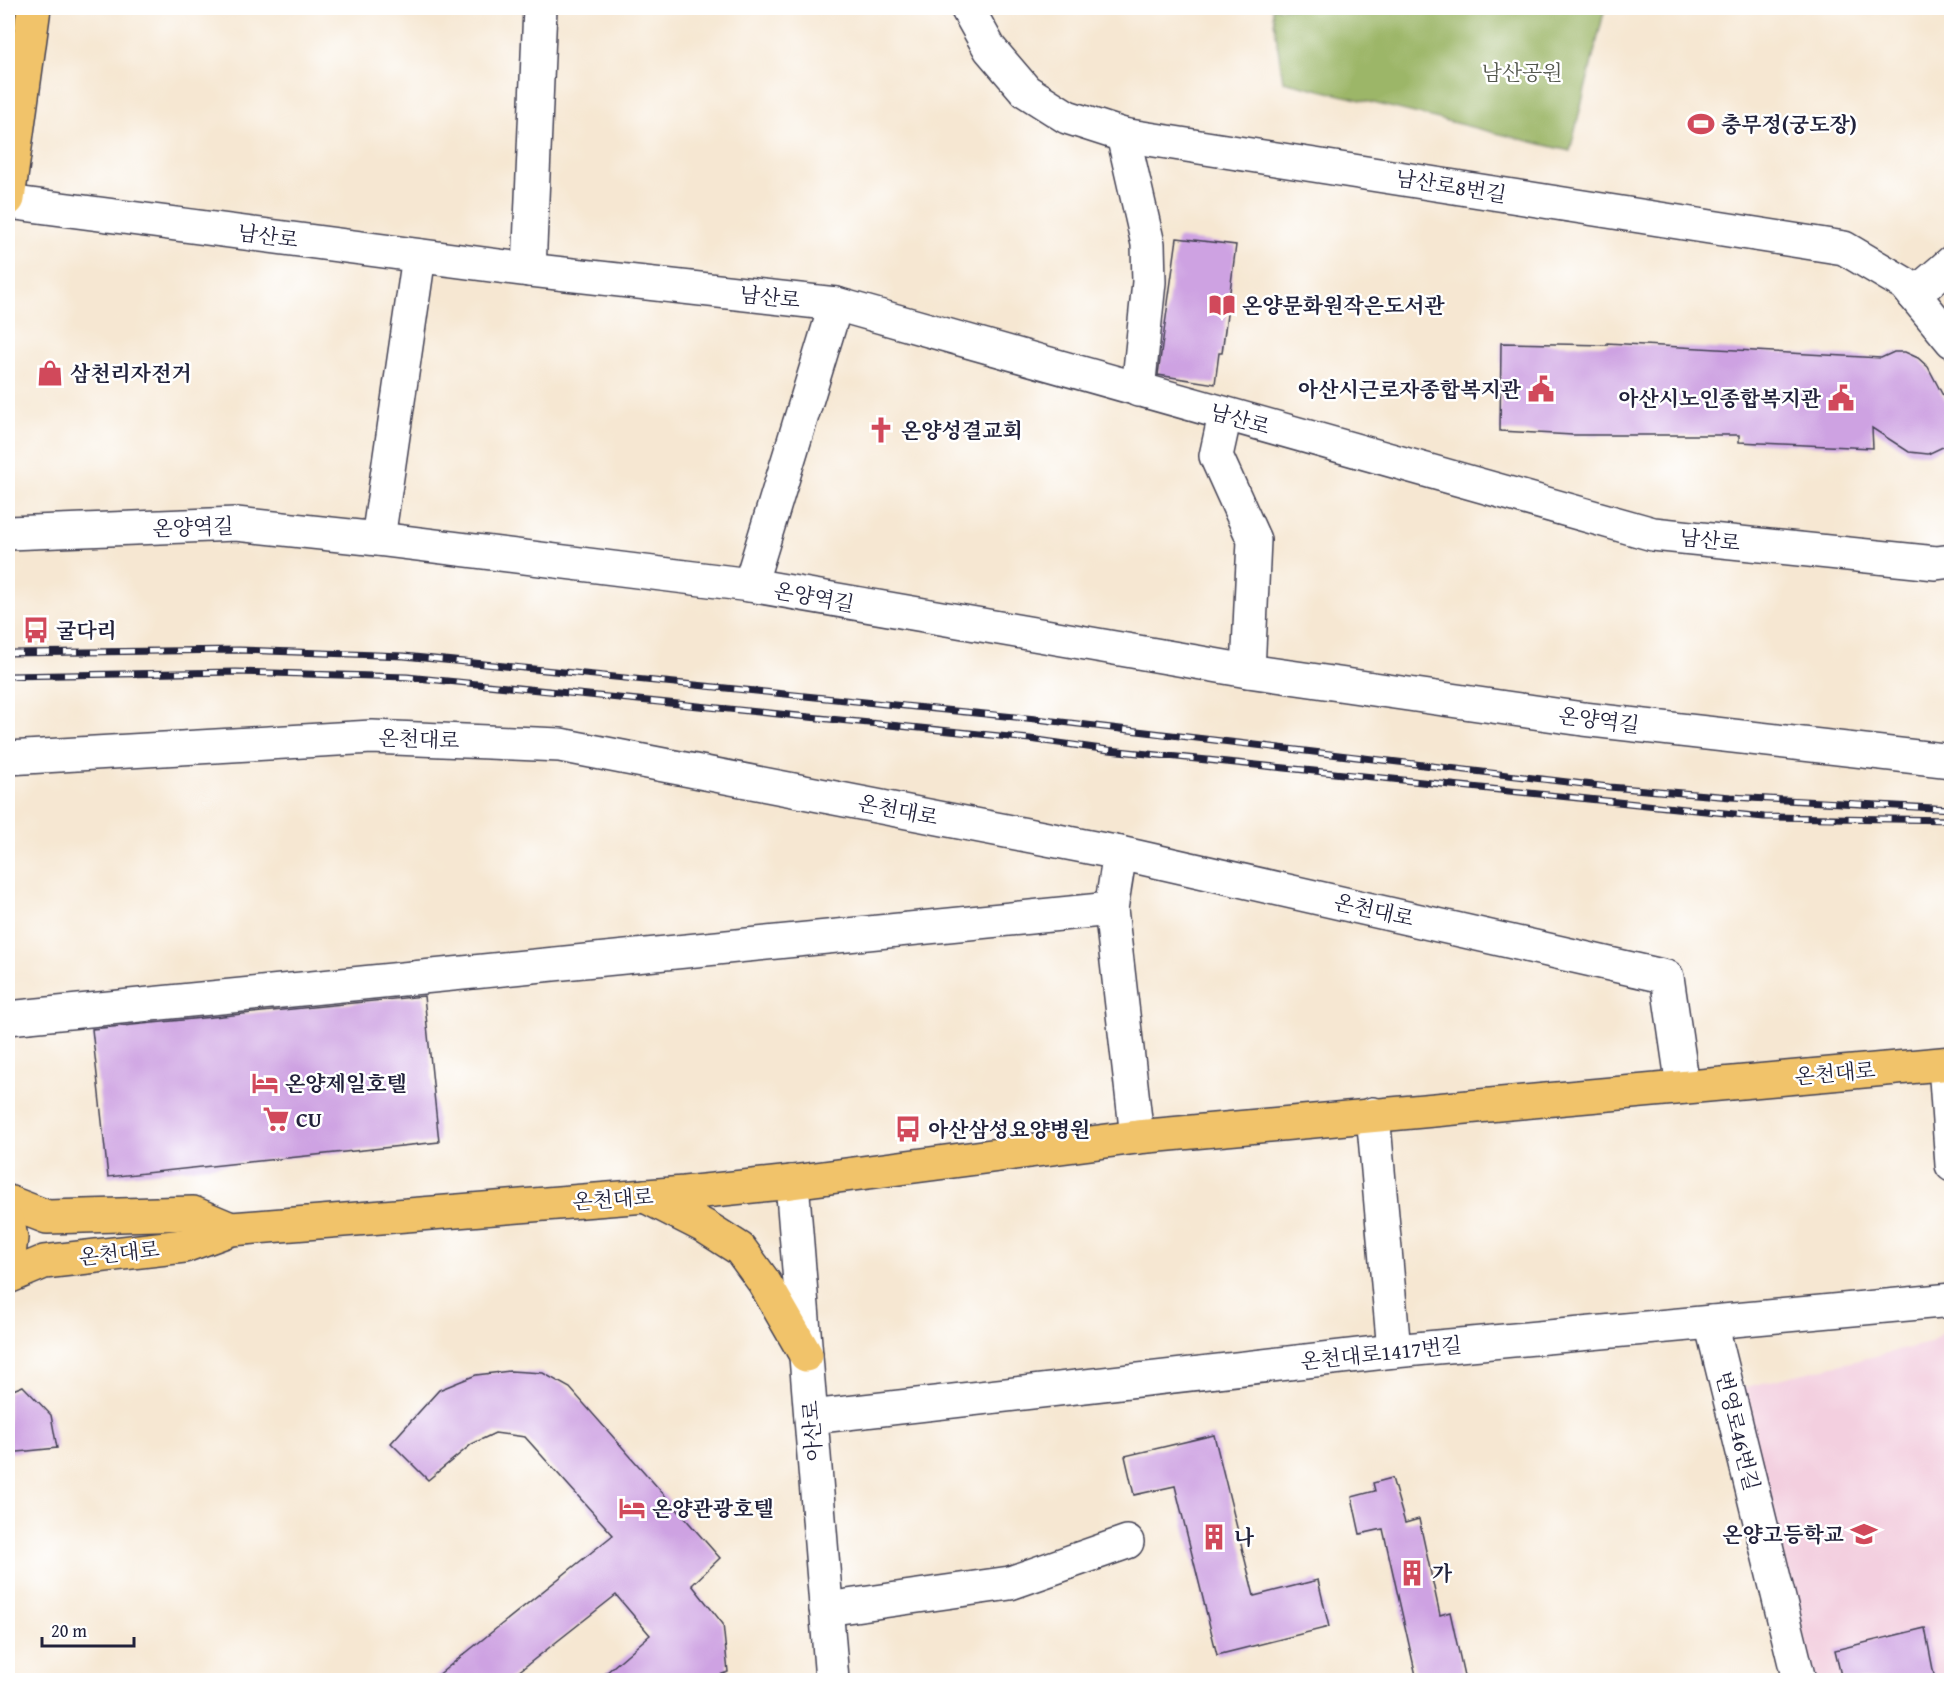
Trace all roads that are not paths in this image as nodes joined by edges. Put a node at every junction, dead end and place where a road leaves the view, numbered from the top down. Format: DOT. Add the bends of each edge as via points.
graph roads {
  1 [pos="34,8"];
  2 [pos="540,8"];
  3 [pos="967,8"];
  4 [pos="1123,135"];
  5 [pos="8,200"];
  6 [pos="419,256"];
  7 [pos="1952,262"];
  8 [pos="529,270"];
  9 [pos="1914,295"];
  10 [pos="836,304"];
  11 [pos="1952,341"];
  12 [pos="1138,390"];
  13 [pos="1225,415"];
  14 [pos="8,533"];
  15 [pos="378,539"];
  16 [pos="1952,561"];
  17 [pos="750,585"];
  18 [pos="1248,671"];
  19 [pos="8,758"];
  20 [pos="1952,760"];
  21 [pos="1120,853"];
  22 [pos="1111,909"];
  23 [pos="8,1018"];
  24 [pos="1948,1064"];
  25 [pos="1683,1087"];
  26 [pos="1373,1114"];
  27 [pos="1137,1137"];
  28 [pos="1952,1165"];
  29 [pos="792,1182"];
  30 [pos="645,1196"];
  31 [pos="8,1202"];
  32 [pos="8,1222"];
  33 [pos="231,1229"];
  34 [pos="8,1263"];
  35 [pos="8,1277"];
  36 [pos="1952,1300"];
  37 [pos="1712,1322"];
  38 [pos="1394,1351"];
  39 [pos="806,1355"];
  40 [pos="811,1417"];
  41 [pos="1127,1542"];
  42 [pos="826,1609"];
  43 [pos="832,1680"];
  44 [pos="1799,1680"];
  1 -- 5 [label="main road"];
  2 -- 8 [label="street"];
  3 -- 4 [label="street, 남산로8번길" via="990,49 1026,90 1067,117"];
  4 -- 9 [label="street, 남산로8번길" via="1844,248 1905,284"];
  4 -- 12 [label="street" via="1148,244 1149,282"];
  5 -- 6 [label="street, 남산로"];
  6 -- 8 [label="street, 남산로"];
  6 -- 15 [label="street"];
  7 -- 9 [label="street"];
  8 -- 10 [label="street, 남산로"];
  9 -- 11 [label="street, 남산로8번길"];
  10 -- 12 [label="street, 남산로"];
  10 -- 17 [label="street"];
  12 -- 13 [label="street, 남산로"];
  13 -- 16 [label="street, 남산로" via="1653,534 1936,563"];
  13 -- 18 [label="street" via="1216,456 1254,540"];
  14 -- 15 [label="street, 온양역길" via="236,524"];
  15 -- 17 [label="street, 온양역길"];
  17 -- 18 [label="street, 온양역길"];
  18 -- 20 [label="street, 온양역길" via="1583,719"];
  19 -- 21 [label="street, 온천대로" via="372,737 560,745"];
  21 -- 22 [label="street"];
  21 -- 25 [label="street, 온천대로" via="1667,977"];
  22 -- 23 [label="street"];
  22 -- 27 [label="street"];
  24 -- 25 [label="main road, 온천대로"];
  24 -- 28 [label="street"];
  25 -- 26 [label="main road, 온천대로"];
  26 -- 27 [label="main road, 온천대로"];
  26 -- 38 [label="street"];
  27 -- 29 [label="main road, 온천대로"];
  29 -- 30 [label="main road, 온천대로"];
  29 -- 39 [label="street, 아산로"];
  30 -- 33 [label="main road, 온천대로"];
  30 -- 39 [label="main road" via="704,1226 740,1250 764,1282"];
  31 -- 33 [label="main road, 온천대로" via="46,1217 193,1213"];
  32 -- 34 [label="main road"];
  33 -- 35 [label="main road, 온천대로" via="184,1246 44,1262"];
  36 -- 37 [label="street, 온천대로1417번길"];
  37 -- 38 [label="street, 온천대로1417번길"];
  37 -- 44 [label="street, 번영로46번길"];
  38 -- 40 [label="street, 온천대로1417번길"];
  39 -- 40 [label="street, 아산로"];
  40 -- 42 [label="street, 아산로"];
  41 -- 42 [label="street" via="1010,1583"];
  42 -- 43 [label="street, 아산로"];
}
